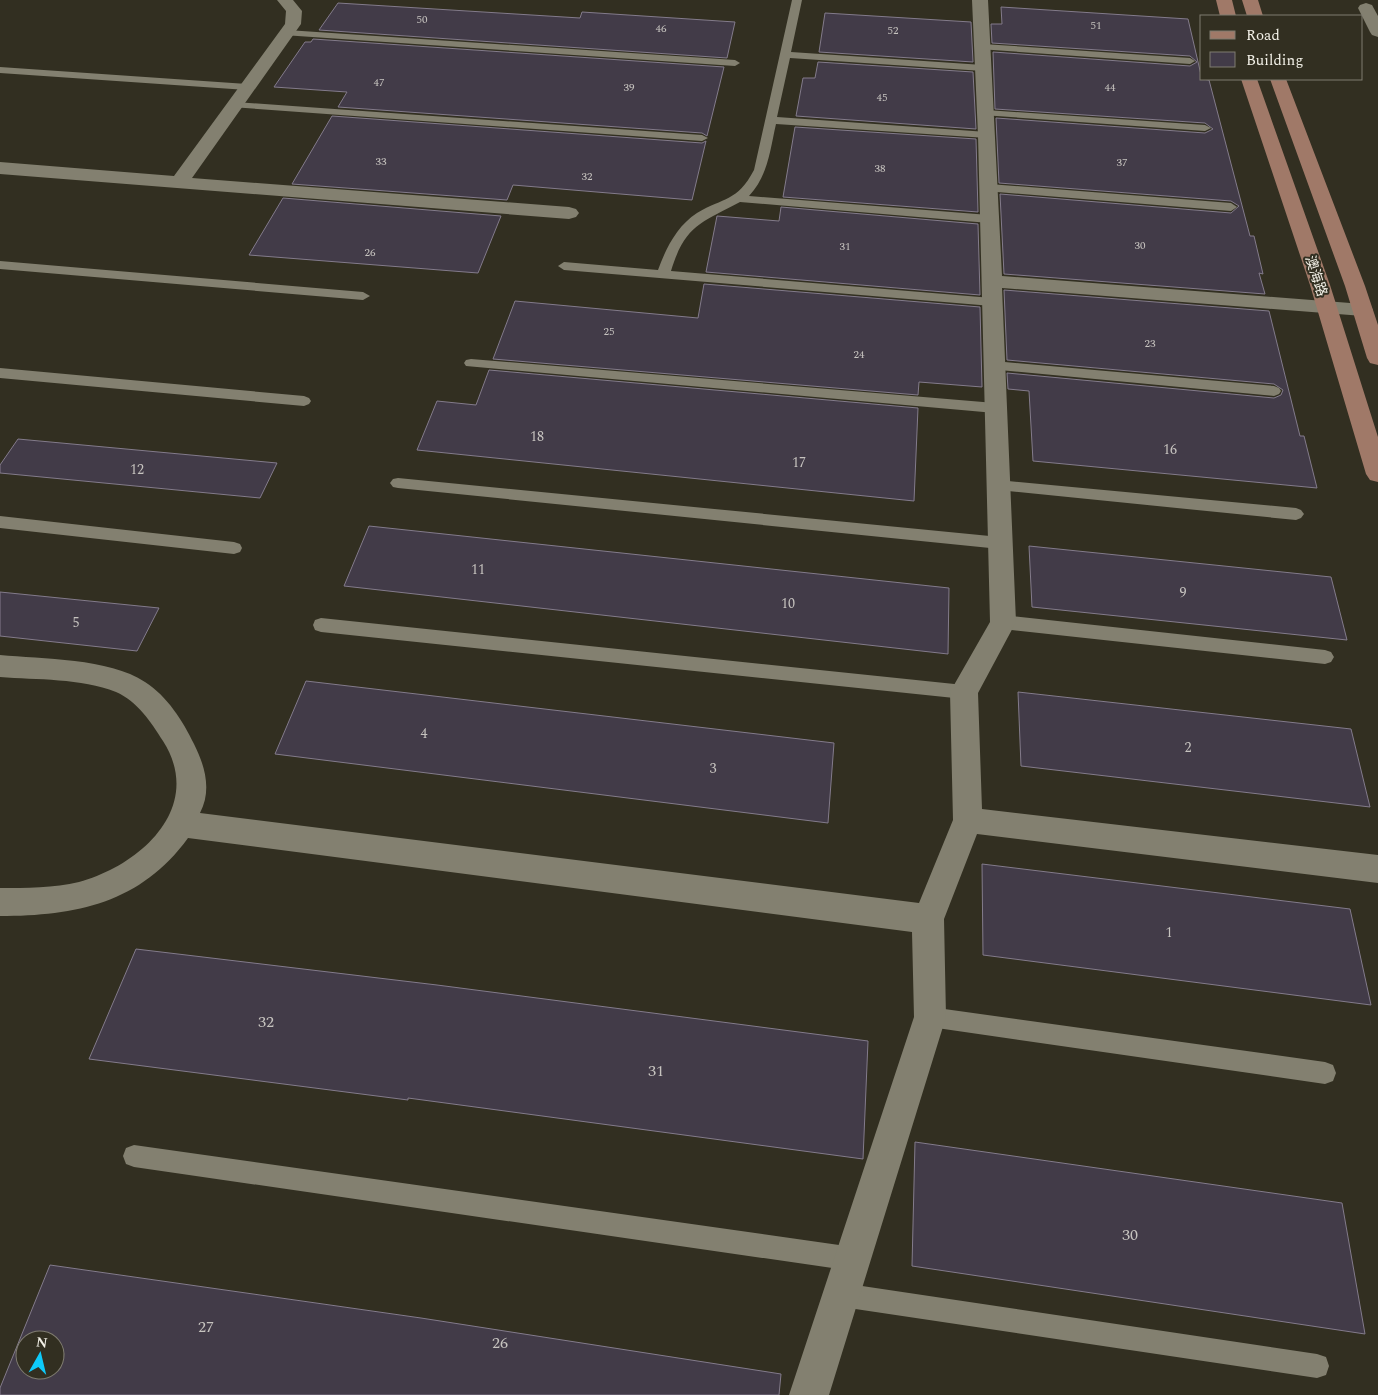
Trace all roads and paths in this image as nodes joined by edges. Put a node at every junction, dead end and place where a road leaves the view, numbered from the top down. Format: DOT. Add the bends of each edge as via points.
graph roads {
  1 [pos="285,0"];
  2 [pos="798,0"];
  3 [pos="974,0"];
  4 [pos="1224,0"];
  5 [pos="1250,0"];
  6 [pos="1366,8"];
  7 [pos="1228,15"];
  8 [pos="1255,15"];
  9 [pos="1378,32"];
  10 [pos="286,33"];
  11 [pos="785,55"];
  12 [pos="983,58"];
  13 [pos="1190,61"];
  14 [pos="735,63"];
  15 [pos="0,70"];
  16 [pos="1249,80"];
  17 [pos="1278,80"];
  18 [pos="247,88"];
  19 [pos="235,105"];
  20 [pos="771,120"];
  21 [pos="986,124"];
  22 [pos="1205,128"];
  23 [pos="702,138"];
  24 [pos="0,168"];
  25 [pos="179,182"];
  26 [pos="989,188"];
  27 [pos="741,199"];
  28 [pos="1231,207"];
  29 [pos="569,213"];
  30 [pos="989,219"];
  31 [pos="0,265"];
  32 [pos="564,266"];
  33 [pos="663,275"];
  34 [pos="992,292"];
  35 [pos="363,296"];
  36 [pos="1327,308"];
  37 [pos="1363,310"];
  38 [pos="1378,358"];
  39 [pos="471,364"];
  40 [pos="994,366"];
  41 [pos="0,373"];
  42 [pos="1274,391"];
  43 [pos="304,401"];
  44 [pos="995,408"];
  45 [pos="1378,474"];
  46 [pos="398,483"];
  47 [pos="998,485"];
  48 [pos="1296,514"];
  49 [pos="0,522"];
  50 [pos="1000,543"];
  51 [pos="234,548"];
  52 [pos="1003,622"];
  53 [pos="321,625"];
  54 [pos="1325,657"];
  55 [pos="0,666"];
  56 [pos="964,692"];
  57 [pos="968,820"];
  58 [pos="182,824"];
  59 [pos="1378,869"];
  60 [pos="0,902"];
  61 [pos="928,919"];
  62 [pos="930,1017"];
  63 [pos="1325,1073"];
  64 [pos="134,1156"];
  65 [pos="853,1259"];
  66 [pos="842,1295"];
  67 [pos="1317,1366"];
  68 [pos="810,1395"];
  1 -- 10 [label="street" via="294,11 293,24"];
  2 -- 11 [label="lane"];
  3 -- 12 [label="street"];
  4 -- 7 [label="main road"];
  5 -- 8 [label="main road"];
  6 -- 9 [label="street"];
  10 -- 14 [label="lane"];
  10 -- 18 [label="street"];
  11 -- 12 [label="lane"];
  11 -- 20 [label="lane"];
  12 -- 13 [label="lane"];
  12 -- 21 [label="street"];
  15 -- 18 [label="lane"];
  16 -- 36 [label="main road, 澳海路"];
  17 -- 37 [label="main road, 澳海路"];
  18 -- 19 [label="street"];
  19 -- 23 [label="lane"];
  19 -- 25 [label="street"];
  20 -- 21 [label="lane"];
  20 -- 27 [label="lane" via="760,170 753,186"];
  21 -- 22 [label="lane"];
  21 -- 26 [label="street"];
  24 -- 25 [label="street"];
  25 -- 29 [label="street"];
  26 -- 28 [label="lane"];
  26 -- 30 [label="street"];
  27 -- 30 [label="lane"];
  27 -- 33 [label="lane" via="692,223 677,239"];
  30 -- 34 [label="street"];
  31 -- 35 [label="lane"];
  32 -- 33 [label="lane"];
  33 -- 34 [label="lane"];
  34 -- 36 [label="street"];
  34 -- 40 [label="street"];
  36 -- 37 [label="street"];
  36 -- 45 [label="main road, 澳海路"];
  37 -- 38 [label="main road, 澳海路"];
  39 -- 44 [label="lane"];
  40 -- 42 [label="lane"];
  40 -- 44 [label="street"];
  41 -- 43 [label="lane"];
  44 -- 47 [label="street"];
  46 -- 50 [label="lane"];
  47 -- 48 [label="lane"];
  47 -- 50 [label="street"];
  49 -- 51 [label="lane"];
  50 -- 52 [label="street"];
  52 -- 54 [label="lane"];
  52 -- 56 [label="street"];
  53 -- 56 [label="lane"];
  55 -- 58 [label="street" via="96,676 129,686 156,707 186,754 192,789"];
  56 -- 57 [label="street"];
  57 -- 59 [label="street"];
  57 -- 61 [label="street"];
  58 -- 60 [label="street" via="153,858 117,881 79,896"];
  58 -- 61 [label="street"];
  61 -- 62 [label="street"];
  62 -- 63 [label="lane"];
  62 -- 65 [label="street"];
  64 -- 65 [label="lane"];
  65 -- 66 [label="street"];
  66 -- 67 [label="lane"];
  66 -- 68 [label="street"];
}
